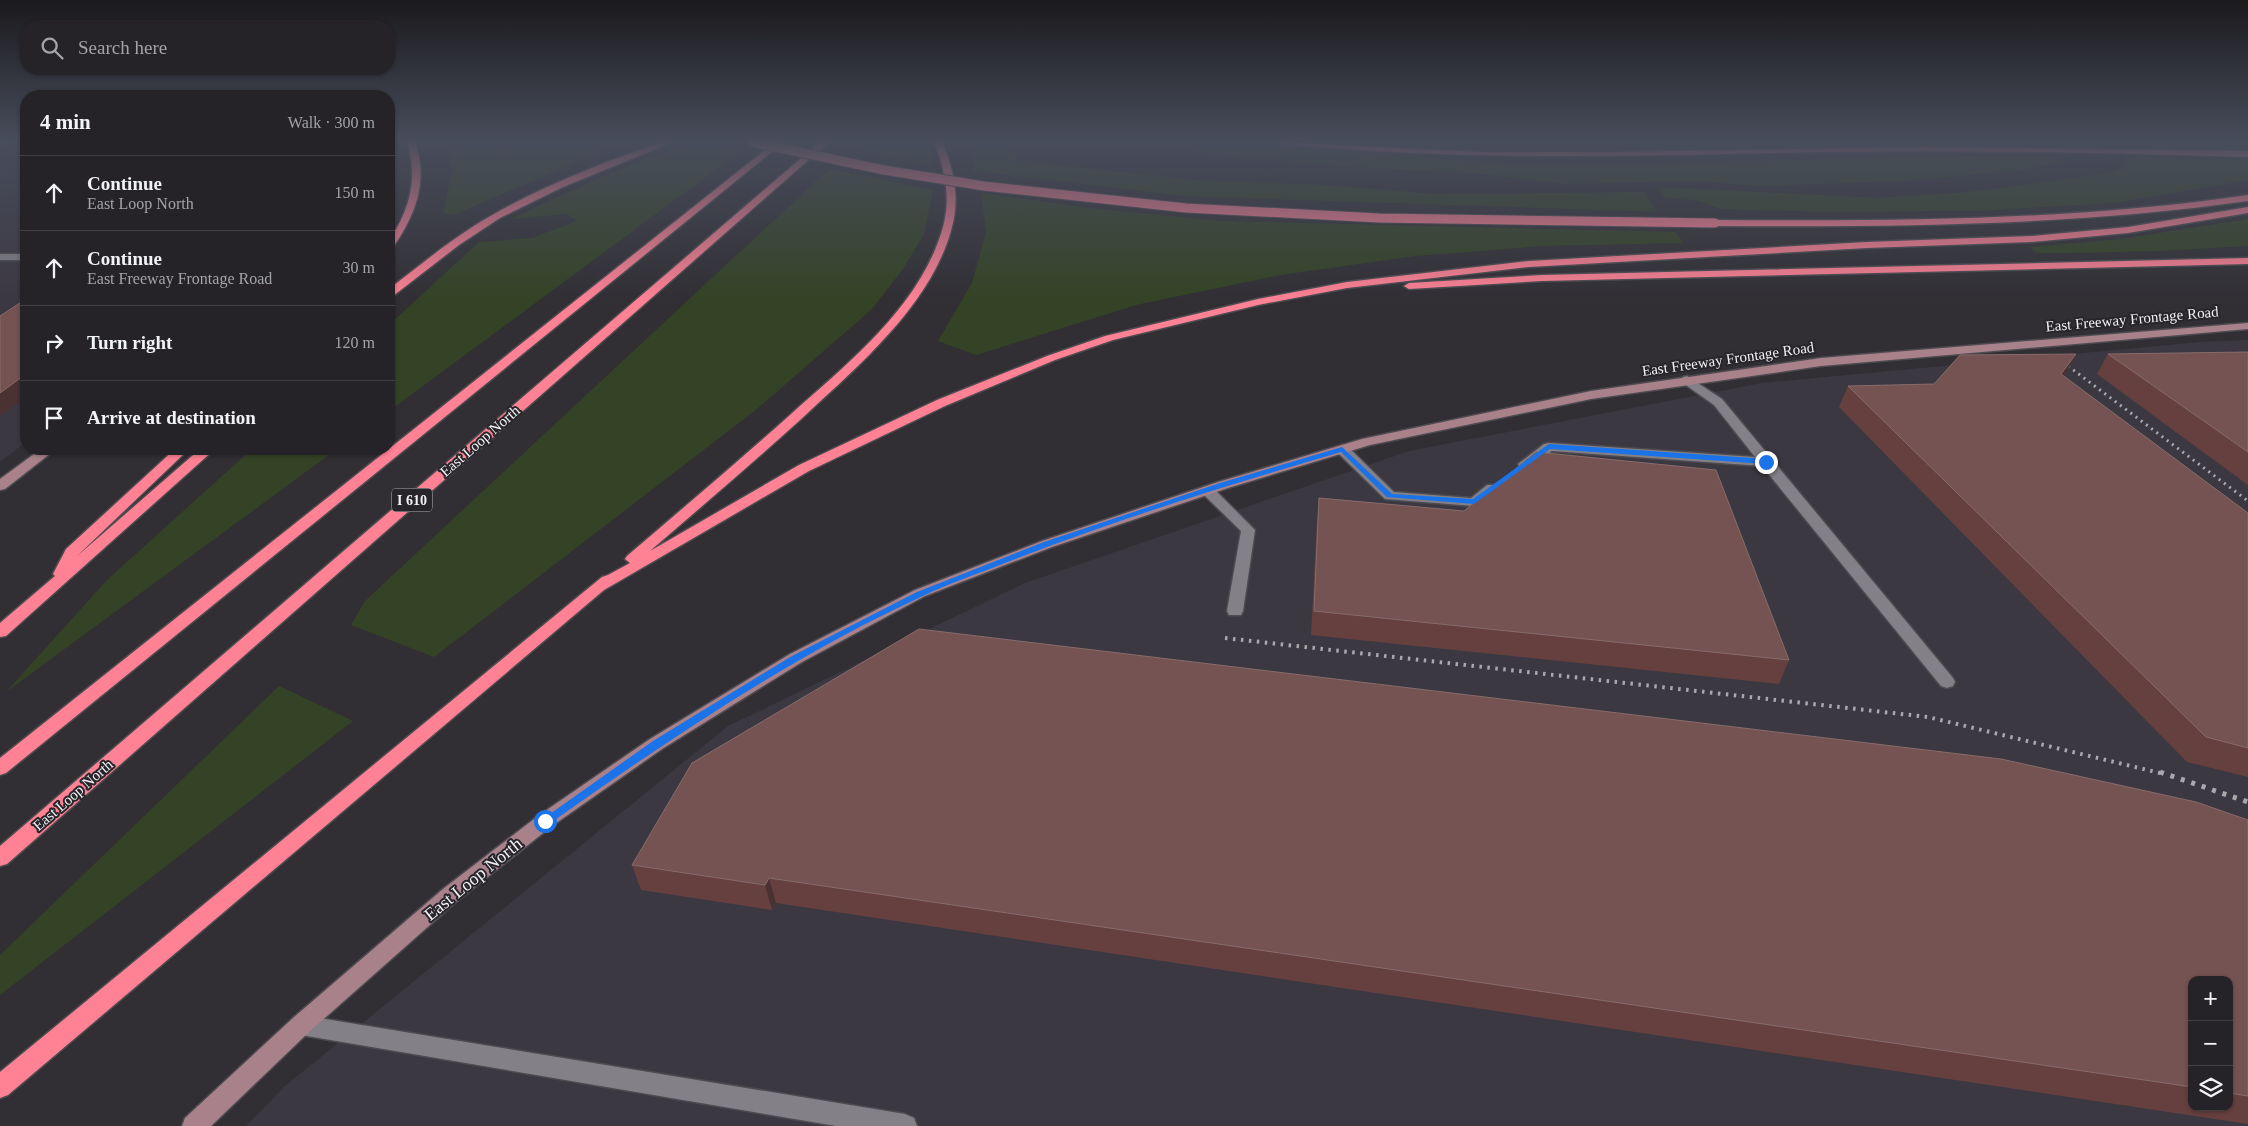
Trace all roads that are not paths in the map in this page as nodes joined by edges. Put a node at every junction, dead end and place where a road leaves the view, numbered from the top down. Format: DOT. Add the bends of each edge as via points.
graph roads {
  1 [pos="415,195"];
  2 [pos="541,195"];
  3 [pos="715,195"];
  4 [pos="764,195"];
  5 [pos="952,195"];
  6 [pos="1068,195"];
  7 [pos="2244,199"];
  8 [pos="2248,210"];
  9 [pos="395,238"];
  10 [pos="0,257"];
  11 [pos="20,257"];
  12 [pos="2248,261"];
  13 [pos="395,290"];
  14 [pos="1175,321"];
  15 [pos="2248,326"];
  16 [pos="1687,380"];
  17 [pos="1342,449"];
  18 [pos="395,451"];
  19 [pos="41,455"];
  20 [pos="176,455"];
  21 [pos="201,455"];
  22 [pos="390,455"];
  23 [pos="1766,462"];
  24 [pos="0,486"];
  25 [pos="1215,487"];
  26 [pos="58,579"];
  27 [pos="599,587"];
  28 [pos="1236,611"];
  29 [pos="0,632"];
  30 [pos="1947,682"];
  31 [pos="0,768"];
  32 [pos="0,858"];
  33 [pos="301,1025"];
  34 [pos="0,1087"];
  35 [pos="194,1126"];
  36 [pos="905,1126"];
  1 -- 9 [label="highway" via="407,219"];
  2 -- 13 [label="highway" via="496,217"];
  3 -- 18 [label="highway"];
  4 -- 32 [label="highway, East Loop North / I 610"];
  5 -- 27 [label="highway" via="945,237 935,260 881,336 760,449"];
  6 -- 7 [label="highway, bridge" via="1186,208 1379,218 1869,224 2088,217"];
  8 -- 14 [label="highway" via="2128,230 2031,240 1867,245 1471,269 1348,284"];
  10 -- 11 [label="lane"];
  12 -- 14 [label="highway" via="1479,281 1319,296"];
  14 -- 27 [label="highway" via="1109,338 1051,358 941,403 804,468"];
  15 -- 16 [label="main road, East Freeway Frontage Road" via="1831,361"];
  16 -- 17 [label="main road, East Freeway Frontage Road" via="1498,413"];
  16 -- 23 [label="lane" via="1718,402"];
  17 -- 23 [label="lane" via="1390,496 1474,502 1549,447"];
  17 -- 25 [label="main road, East Freeway Frontage Road"];
  19 -- 24 [label="main road"];
  20 -- 26 [label="highway" via="71,552"];
  21 -- 26 [label="highway"];
  22 -- 31 [label="highway"];
  23 -- 30 [label="lane"];
  25 -- 28 [label="lane" via="1248,530"];
  25 -- 33 [label="main road, East Loop North" via="1047,544 920,593 796,658 656,744 545,821 450,895"];
  26 -- 29 [label="highway"];
  27 -- 34 [label="highway"];
  33 -- 35 [label="main road, East Loop North"];
  33 -- 36 [label="lane"];
}
